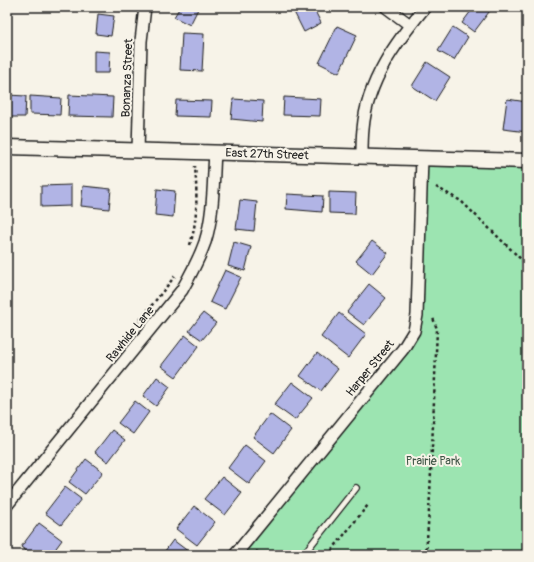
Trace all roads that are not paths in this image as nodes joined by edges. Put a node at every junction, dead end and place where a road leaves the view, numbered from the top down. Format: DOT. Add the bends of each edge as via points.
graph roads {
  1 [pos="146,7"];
  2 [pos="386,7"];
  3 [pos="425,7"];
  4 [pos="410,26"];
  5 [pos="7,147"];
  6 [pos="138,151"];
  7 [pos="215,152"];
  8 [pos="362,156"];
  9 [pos="422,158"];
  10 [pos="527,161"];
  11 [pos="356,488"];
  12 [pos="7,505"];
  13 [pos="240,553"];
  14 [pos="303,555"];
  1 -- 6 [label="street, Bonanza Street" via="141,41"];
  2 -- 4 [label="street"];
  3 -- 4 [label="street"];
  4 -- 8 [label="street" via="383,65 367,105"];
  5 -- 6 [label="street, East 27th Street"];
  6 -- 7 [label="street, East 27th Street"];
  7 -- 8 [label="street, East 27th Street"];
  7 -- 12 [label="street, Rawhide Lane" via="208,229 195,267 182,290"];
  8 -- 9 [label="street, East 27th Street"];
  9 -- 10 [label="street, East 27th Street"];
  9 -- 13 [label="street, Harper Street" via="417,315 414,331 403,349"];
  11 -- 14 [label="lane"];
}
